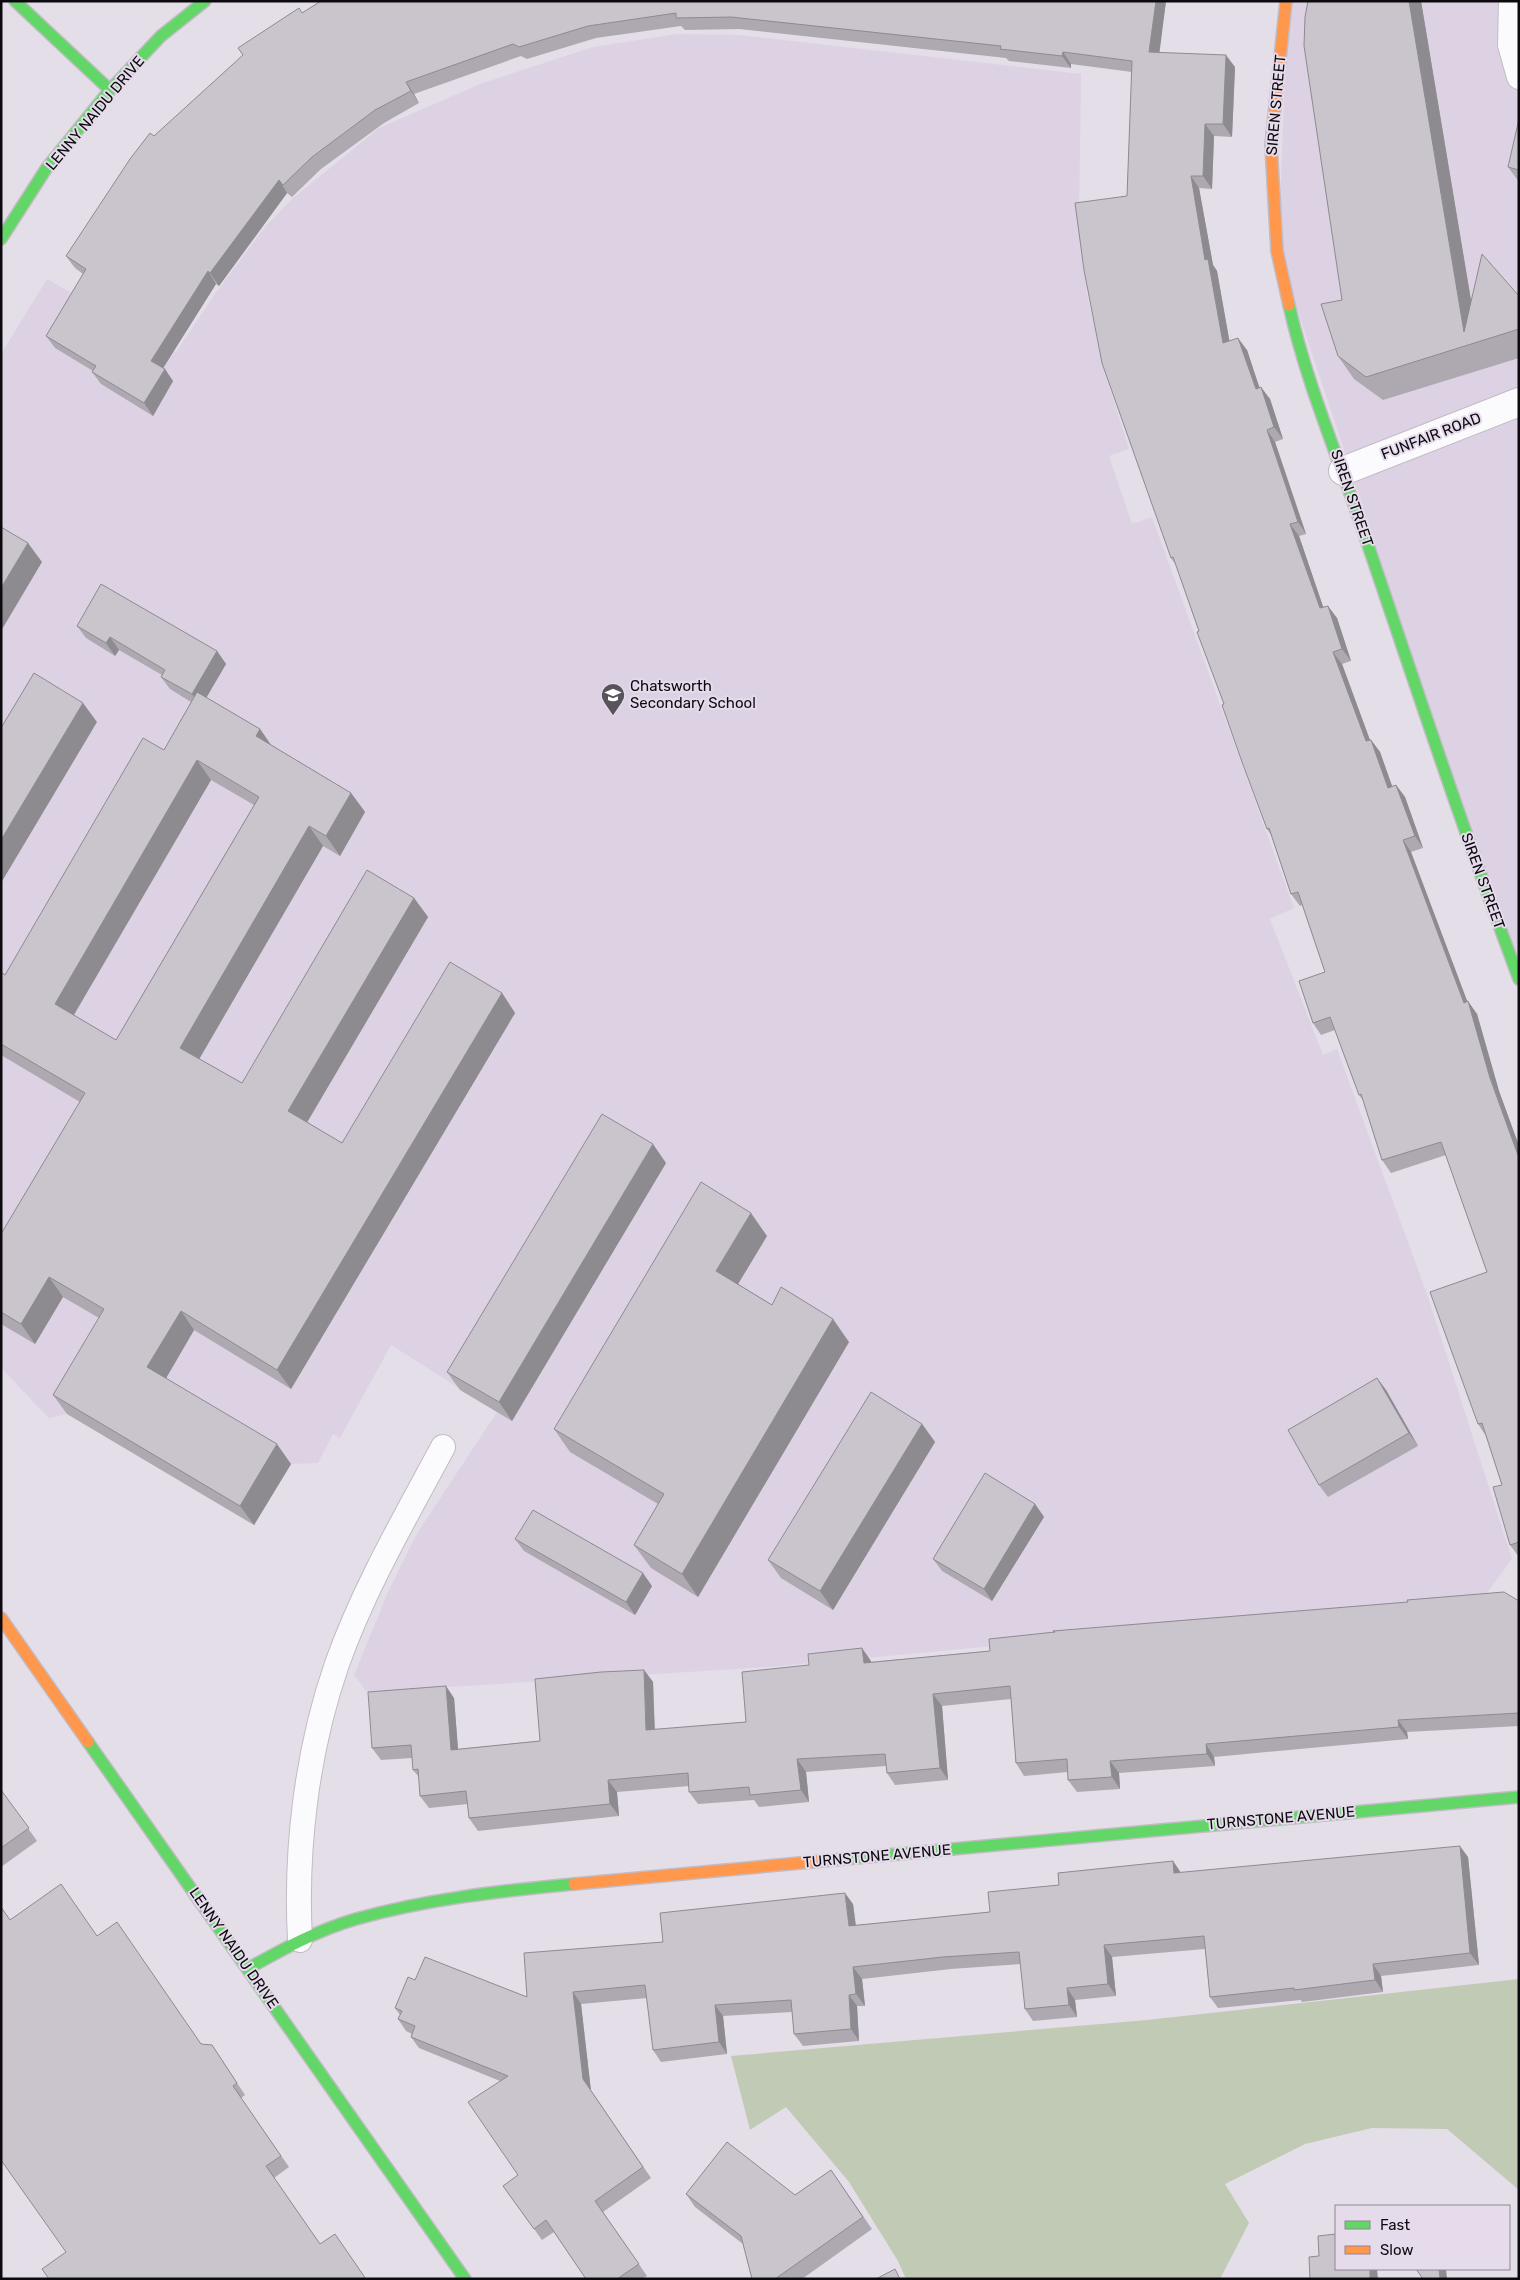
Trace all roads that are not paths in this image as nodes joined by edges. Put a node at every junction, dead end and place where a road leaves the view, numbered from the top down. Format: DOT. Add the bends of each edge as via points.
graph roads {
  1 [pos="16,1"];
  2 [pos="206,1"];
  3 [pos="1286,1"];
  4 [pos="1511,1"];
  5 [pos="1519,77"];
  6 [pos="110,90"];
  7 [pos="1,239"];
  8 [pos="1519,402"];
  9 [pos="1343,471"];
  10 [pos="1519,979"];
  11 [pos="443,1447"];
  12 [pos="1,1618"];
  13 [pos="1519,1797"];
  14 [pos="300,1940"];
  15 [pos="249,1968"];
  16 [pos="465,2279"];
  1 -- 6 [label="street"];
  2 -- 6 [label="street, LENNY NAIDU DRIVE" via="161,36"];
  3 -- 9 [label="street, SIREN STREET" via="1271,145 1277,251 1308,381"];
  4 -- 5 [label="lane" via="1510,45"];
  6 -- 7 [label="street, LENNY NAIDU DRIVE" via="46,169"];
  8 -- 9 [label="street, FUNFAIR ROAD"];
  9 -- 10 [label="street, SIREN STREET" via="1474,859"];
  11 -- 14 [label="lane" via="377,1568 337,1663 318,1724 304,1818 297,1898"];
  12 -- 15 [label="street, LENNY NAIDU DRIVE"];
  13 -- 14 [label="street, TURNSTONE AVENUE" via="488,1892 377,1913"];
  14 -- 15 [label="street, TURNSTONE AVENUE"];
  15 -- 16 [label="street, LENNY NAIDU DRIVE"];
}
